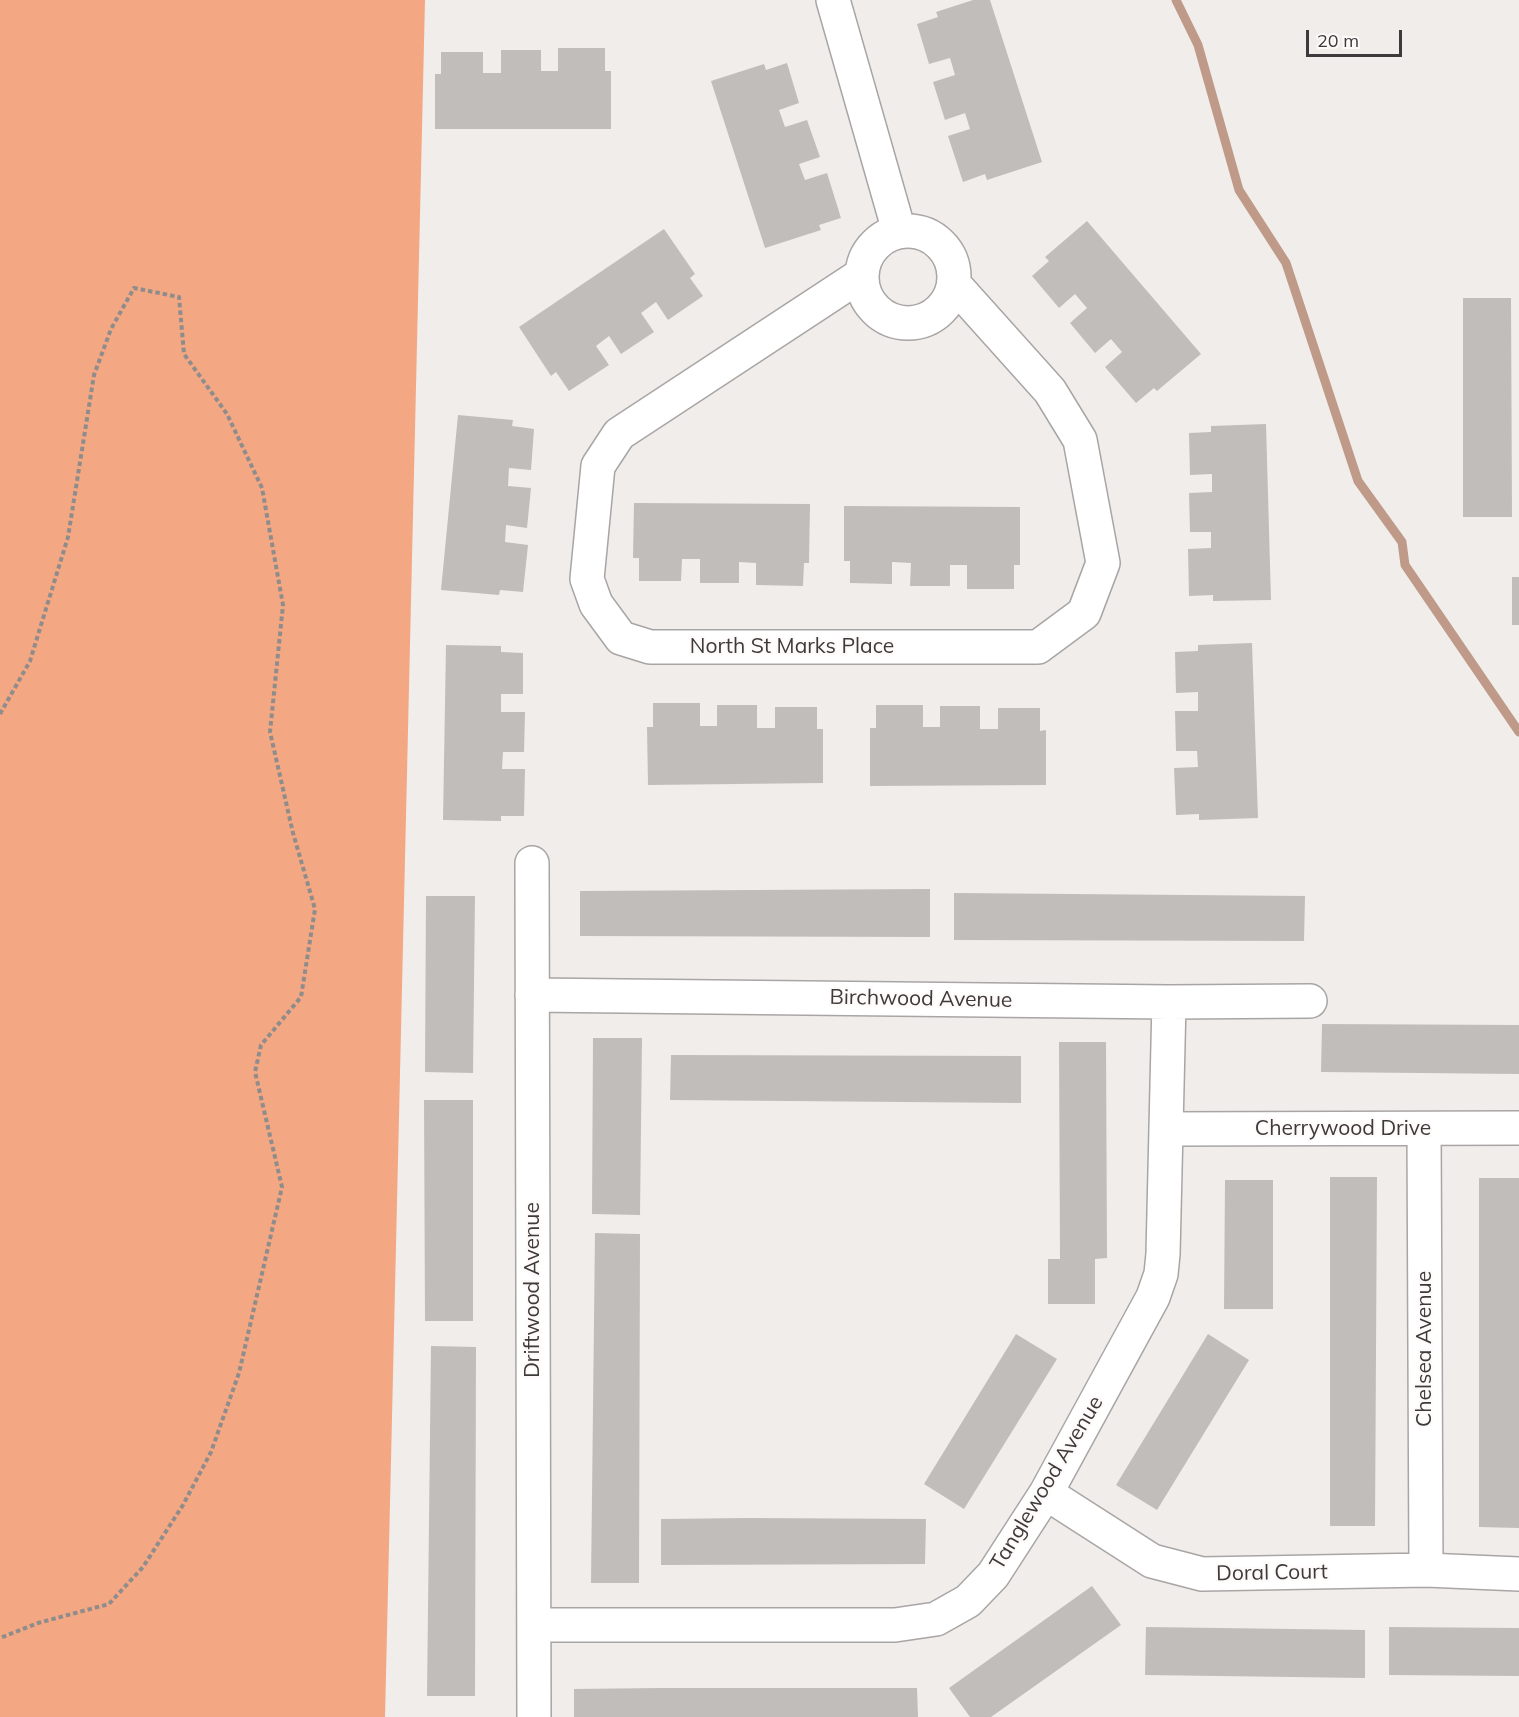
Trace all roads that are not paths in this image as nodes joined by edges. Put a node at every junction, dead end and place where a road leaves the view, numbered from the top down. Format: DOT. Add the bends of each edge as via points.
graph roads {
  1 [pos="833,0"];
  2 [pos="899,231"];
  3 [pos="861,275"];
  4 [pos="954,284"];
  5 [pos="532,864"];
  6 [pos="532,995"];
  7 [pos="1310,1001"];
  8 [pos="1169,1002"];
  9 [pos="1519,1128"];
  10 [pos="1167,1129"];
  11 [pos="1424,1129"];
  12 [pos="1046,1493"];
  13 [pos="1426,1570"];
  14 [pos="1519,1574"];
  15 [pos="534,1625"];
  16 [pos="534,1717"];
  1 -- 2 [label="street"];
  2 -- 3 [label="street" via="872,246"];
  2 -- 4 [label="street" via="914,230 941,244 954,270"];
  3 -- 4 [label="street" via="863,291 881,315 911,324 939,311"];
  3 -- 4 [label="street, North St Marks Place" via="619,434 603,458 598,466 587,579 596,604 621,638 650,647 1038,647 1084,613 1103,562 1080,440 1050,392"];
  5 -- 6 [label="street, Driftwood Avenue"];
  6 -- 8 [label="street, Birchwood Avenue"];
  6 -- 15 [label="street, Driftwood Avenue"];
  7 -- 8 [label="street, Birchwood Avenue"];
  8 -- 10 [label="street, Tanglewood Avenue"];
  9 -- 11 [label="street, Cherrywood Drive"];
  10 -- 11 [label="street, Cherrywood Drive"];
  10 -- 12 [label="street, Tanglewood Avenue" via="1161,1274 1153,1297"];
  11 -- 13 [label="street, Chelsea Avenue"];
  12 -- 13 [label="street, Doral Court" via="1152,1561 1202,1574"];
  12 -- 15 [label="street, Tanglewood Avenue" via="993,1575 968,1601 936,1619 895,1625"];
  13 -- 14 [label="street, Doral Court"];
  15 -- 16 [label="street, Driftwood Avenue"];
}
